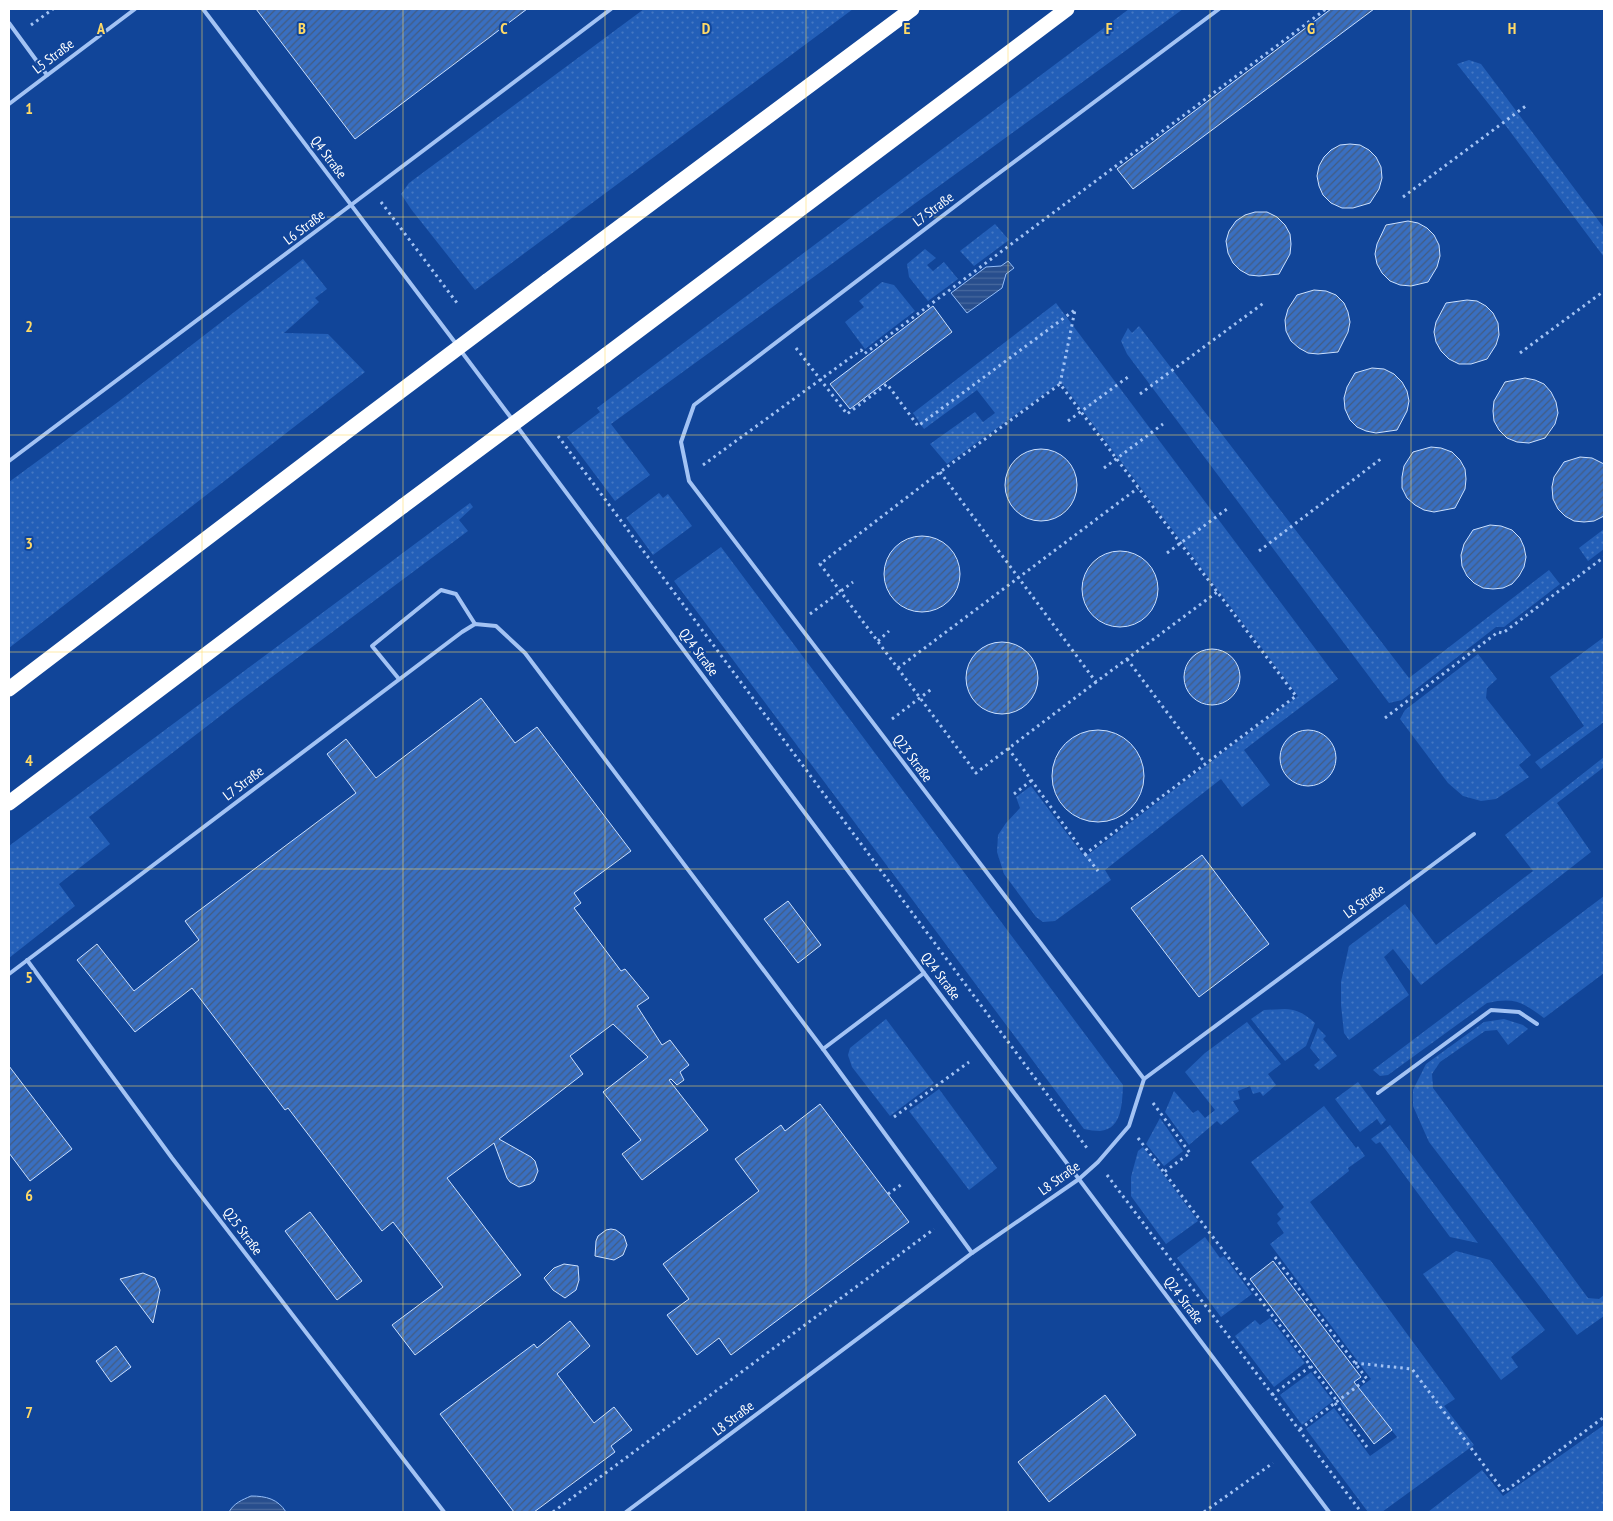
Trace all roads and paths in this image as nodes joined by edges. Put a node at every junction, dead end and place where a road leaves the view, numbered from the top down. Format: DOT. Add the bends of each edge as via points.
graph roads {
  1 [pos="53,9"];
  2 [pos="135,9"];
  3 [pos="203,9"];
  4 [pos="610,9"];
  5 [pos="912,9"];
  6 [pos="1067,9"];
  7 [pos="1219,9"];
  8 [pos="1326,9"];
  9 [pos="9,23"];
  10 [pos="18,35"];
  11 [pos="47,75"];
  12 [pos="9,104"];
  13 [pos="1527,105"];
  14 [pos="371,190"];
  15 [pos="1402,197"];
  16 [pos="351,205"];
  17 [pos="1604,291"];
  18 [pos="1264,302"];
  19 [pos="457,303"];
  20 [pos="437,319"];
  21 [pos="786,335"];
  22 [pos="1520,353"];
  23 [pos="1128,377"];
  24 [pos="820,379"];
  25 [pos="1060,384"];
  26 [pos="1140,394"];
  27 [pos="1081,411"];
  28 [pos="1068,421"];
  29 [pos="1163,424"];
  30 [pos="558,436"];
  31 [pos="681,442"];
  32 [pos="1117,458"];
  33 [pos="1382,458"];
  34 [pos="9,460"];
  35 [pos="1104,468"];
  36 [pos="940,472"];
  37 [pos="688,476"];
  38 [pos="1138,488"];
  39 [pos="1227,509"];
  40 [pos="1180,544"];
  41 [pos="1259,551"];
  42 [pos="1167,553"];
  43 [pos="1604,558"];
  44 [pos="1018,577"];
  45 [pos="853,582"];
  46 [pos="1217,592"];
  47 [pos="839,593"];
  48 [pos="810,614"];
  49 [pos="475,624"];
  50 [pos="889,631"];
  51 [pos="878,641"];
  52 [pos="1127,659"];
  53 [pos="898,668"];
  54 [pos="399,679"];
  55 [pos="1096,682"];
  56 [pos="933,688"];
  57 [pos="9,689"];
  58 [pos="919,699"];
  59 [pos="1385,718"];
  60 [pos="890,721"];
  61 [pos="1008,748"];
  62 [pos="1205,763"];
  63 [pos="1032,780"];
  64 [pos="1014,794"];
  65 [pos="9,803"];
  66 [pos="1474,834"];
  67 [pos="1085,854"];
  68 [pos="1098,871"];
  69 [pos="27,960"];
  70 [pos="924,973"];
  71 [pos="9,974"];
  72 [pos="1536,1024"];
  73 [pos="1004,1036"];
  74 [pos="823,1049"];
  75 [pos="984,1051"];
  76 [pos="1144,1079"];
  77 [pos="1142,1088"];
  78 [pos="1378,1093"];
  79 [pos="1129,1126"];
  80 [pos="880,1128"];
  81 [pos="1098,1162"];
  82 [pos="1164,1172"];
  83 [pos="1079,1178"];
  84 [pos="947,1220"];
  85 [pos="972,1253"];
  86 [pos="1275,1257"];
  87 [pos="1356,1364"];
  88 [pos="1311,1366"];
  89 [pos="1272,1395"];
  90 [pos="1336,1402"];
  91 [pos="1604,1417"];
  92 [pos="1299,1430"];
  93 [pos="1367,1448"];
  94 [pos="1286,1454"];
  95 [pos="444,1512"];
  96 [pos="553,1512"];
  97 [pos="626,1512"];
  98 [pos="1204,1512"];
  99 [pos="1329,1512"];
  100 [pos="1361,1512"];
  1 -- 10 [label="path"];
  2 -- 11 [label="lane, L5 Straße"];
  3 -- 16 [label="lane, Q4 Straße"];
  4 -- 14 [label="lane, L6 Straße"];
  5 -- 57 [label="highway, bridge"];
  6 -- 65 [label="highway, bridge"];
  7 -- 21 [label="lane, L7 Straße"];
  8 -- 24 [label="path" via="864,354 861,350"];
  9 -- 10 [label="lane"];
  10 -- 11 [label="lane"];
  11 -- 12 [label="lane, L5 Straße"];
  13 -- 15 [label="path"];
  14 -- 16 [label="lane, L6 Straße"];
  14 -- 19 [label="path"];
  16 -- 20 [label="lane, Q4 Straße"];
  16 -- 34 [label="lane, L6 Straße"];
  17 -- 22 [label="path"];
  18 -- 26 [label="path"];
  20 -- 70 [label="lane, Q24 Straße"];
  21 -- 24 [label="path"];
  21 -- 31 [label="lane, L7 Straße" via="694,405"];
  23 -- 27 [label="path"];
  24 -- 25 [label="path" via="847,414 887,384 918,426 1076,309"];
  24 -- 37 [label="path"];
  25 -- 27 [label="path"];
  25 -- 36 [label="path"];
  27 -- 28 [label="path"];
  27 -- 32 [label="path"];
  29 -- 32 [label="path"];
  30 -- 73 [label="path"];
  31 -- 37 [label="lane, Q23 Straße"];
  32 -- 35 [label="path"];
  32 -- 38 [label="path"];
  33 -- 41 [label="path"];
  36 -- 44 [label="path"];
  36 -- 47 [label="path" via="820,564"];
  37 -- 76 [label="lane, Q23 Straße"];
  38 -- 40 [label="path"];
  38 -- 44 [label="path"];
  39 -- 40 [label="path"];
  40 -- 42 [label="path"];
  40 -- 46 [label="path"];
  43 -- 59 [label="path" via="1503,633 1498,632"];
  44 -- 53 [label="path"];
  44 -- 55 [label="path"];
  45 -- 47 [label="path"];
  46 -- 52 [label="path"];
  46 -- 62 [label="path" via="1296,696"];
  47 -- 48 [label="path"];
  47 -- 51 [label="path"];
  49 -- 54 [label="lane, L7 Straße"];
  49 -- 54 [label="lane" via="456,594 441,590 372,646"];
  49 -- 74 [label="lane" via="496,626 525,653"];
  50 -- 51 [label="path"];
  51 -- 53 [label="path"];
  52 -- 55 [label="path"];
  52 -- 62 [label="path"];
  53 -- 58 [label="path"];
  54 -- 69 [label="lane, L7 Straße"];
  55 -- 61 [label="path"];
  56 -- 58 [label="path"];
  58 -- 60 [label="path"];
  58 -- 61 [label="path" via="976,773"];
  61 -- 63 [label="path"];
  62 -- 67 [label="path"];
  63 -- 64 [label="path"];
  63 -- 67 [label="path"];
  66 -- 76 [label="lane, L8 Straße"];
  67 -- 68 [label="path"];
  69 -- 71 [label="lane, L7 Straße"];
  69 -- 95 [label="lane, Q25 Straße" via="172,1158"];
  70 -- 74 [label="lane"];
  70 -- 75 [label="lane, Q24 Straße"];
  72 -- 78 [label="lane" via="1519,1012 1491,1010"];
  73 -- 75 [label="path"];
  73 -- 81 [label="path"];
  74 -- 80 [label="lane"];
  75 -- 80 [label="path"];
  75 -- 83 [label="lane, Q24 Straße"];
  76 -- 77 [label="lane, L8 Straße"];
  77 -- 79 [label="lane, L8 Straße"];
  77 -- 82 [label="path" via="1190,1153"];
  79 -- 81 [label="lane, L8 Straße"];
  79 -- 82 [label="path"];
  80 -- 84 [label="lane"];
  81 -- 83 [label="lane, L8 Straße"];
  81 -- 89 [label="path"];
  82 -- 88 [label="path"];
  83 -- 85 [label="lane, L8 Straße"];
  83 -- 94 [label="lane, Q24 Straße"];
  84 -- 85 [label="lane"];
  84 -- 96 [label="path"];
  85 -- 97 [label="lane, L8 Straße"];
  86 -- 87 [label="path"];
  87 -- 90 [label="path" via="1367,1378"];
  87 -- 91 [label="path" via="1412,1369 1504,1492"];
  88 -- 89 [label="path"];
  88 -- 90 [label="path"];
  89 -- 92 [label="path"];
  90 -- 92 [label="path"];
  90 -- 93 [label="path"];
  92 -- 100 [label="path"];
  94 -- 98 [label="path"];
  94 -- 99 [label="lane, Q24 Straße"];
}
